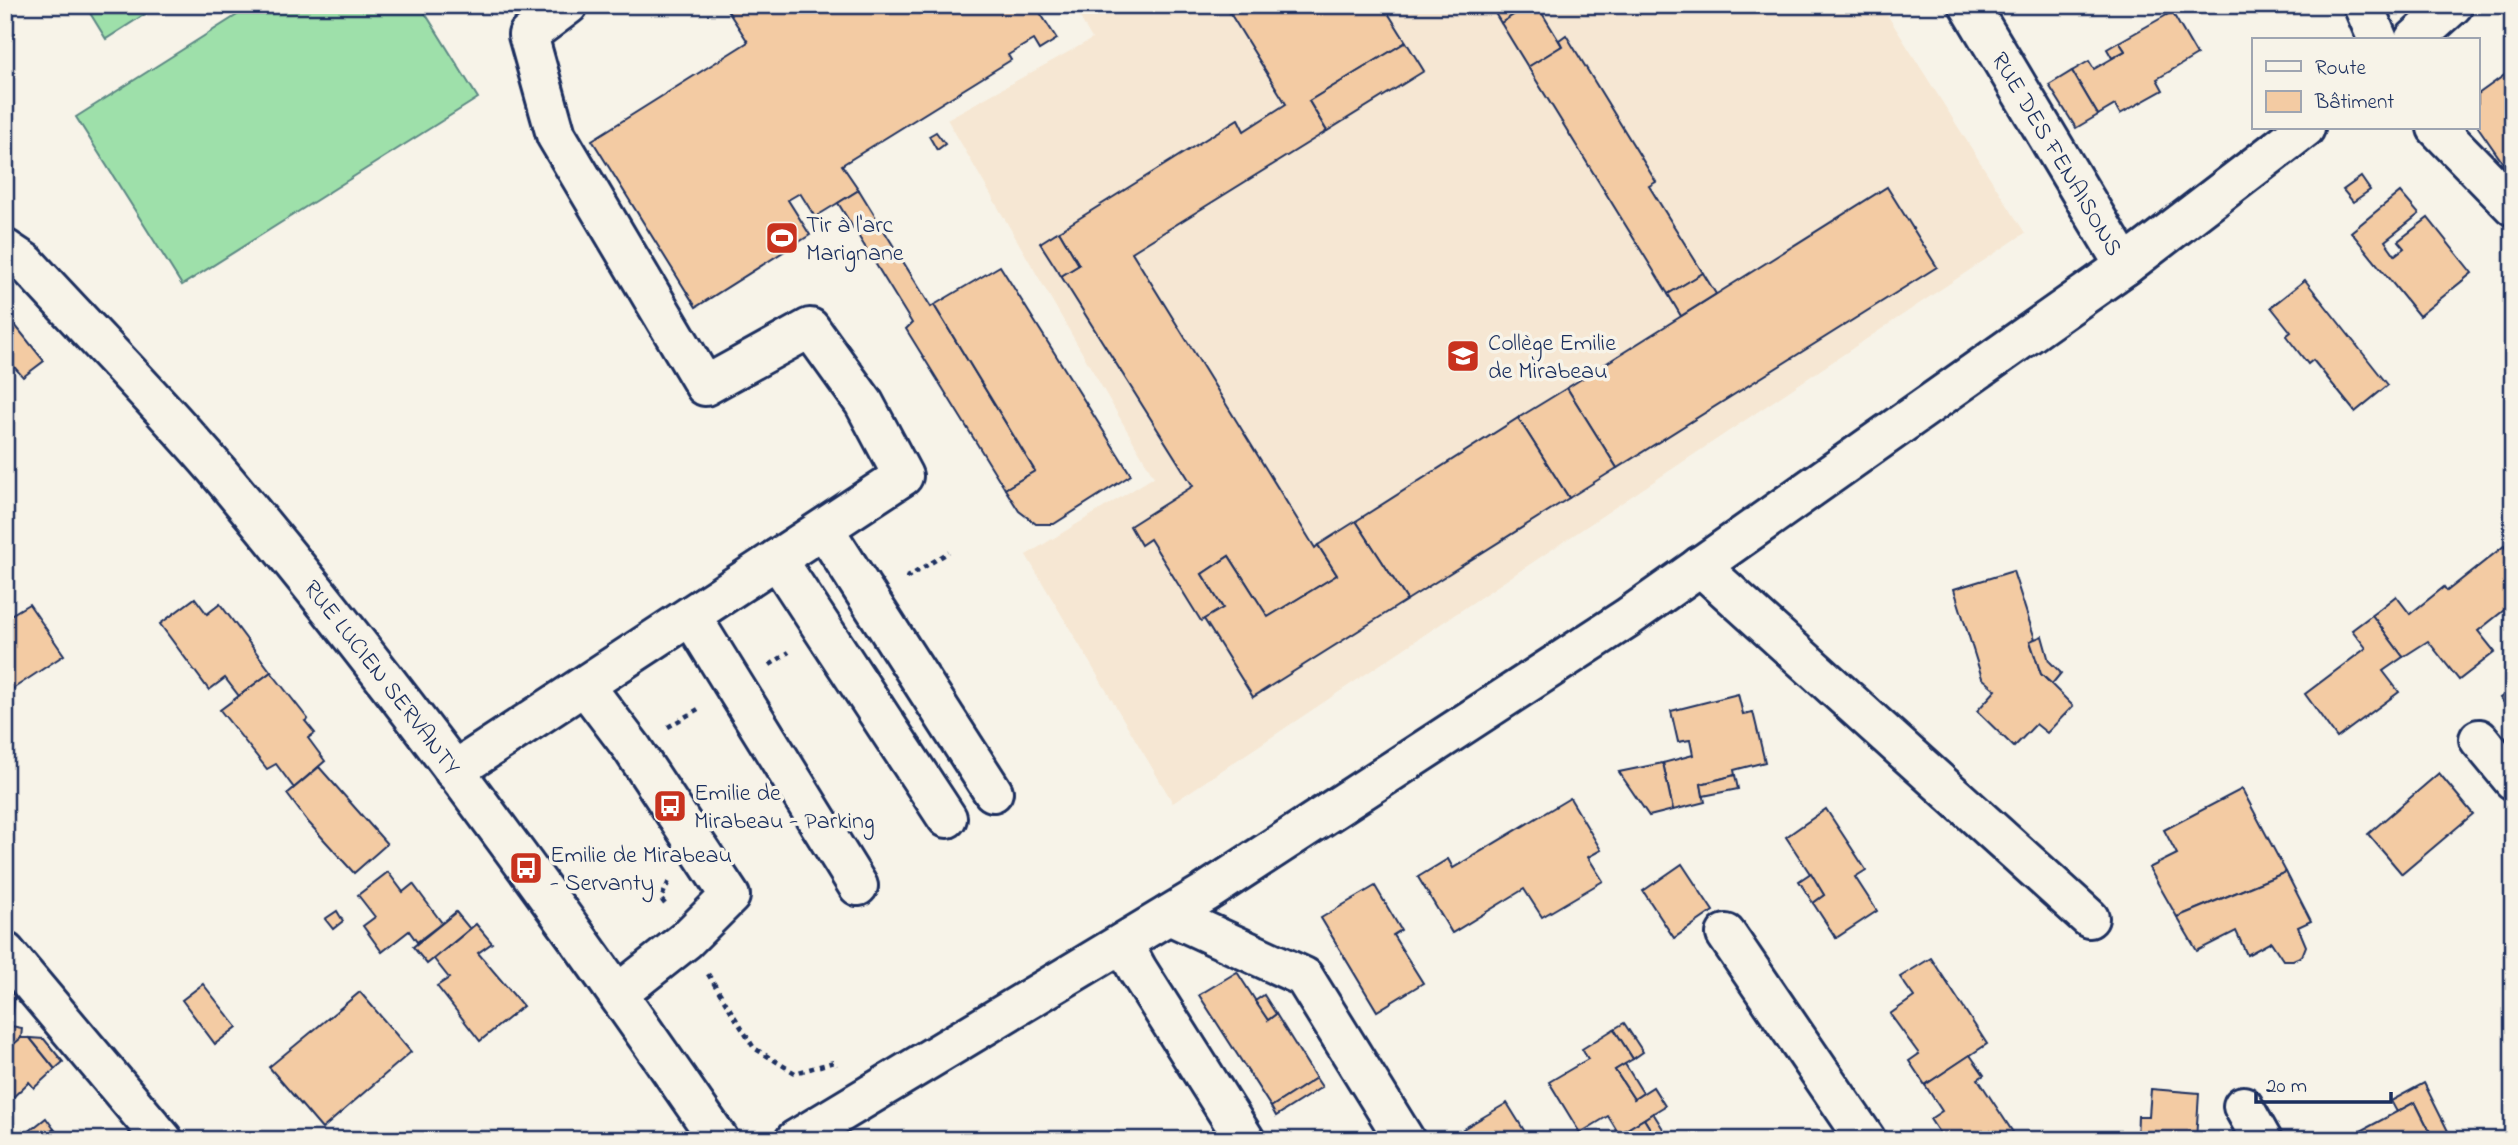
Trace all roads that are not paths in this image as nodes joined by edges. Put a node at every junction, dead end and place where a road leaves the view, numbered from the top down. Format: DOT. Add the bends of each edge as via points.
graph roads {
  1 [pos="568,5"];
  2 [pos="1969,5"];
  3 [pos="2363,5"];
  4 [pos="2453,5"];
  5 [pos="2377,38"];
  6 [pos="2416,38"];
  7 [pos="2302,130"];
  8 [pos="2439,130"];
  9 [pos="2513,206"];
  10 [pos="5,249"];
  11 [pos="2125,266"];
  12 [pos="824,529"];
  13 [pos="777,559"];
  14 [pos="1700,566"];
  15 [pos="691,616"];
  16 [pos="584,686"];
  17 [pos="2479,739"];
  18 [pos="454,771"];
  19 [pos="2513,780"];
  20 [pos="993,792"];
  21 [pos="947,818"];
  22 [pos="858,886"];
  23 [pos="1169,915"];
  24 [pos="2088,918"];
  25 [pos="1726,934"];
  26 [pos="1123,943"];
  27 [pos="5,951"];
  28 [pos="618,993"];
  29 [pos="2243,1106"];
  30 [pos="163,1140"];
  31 [pos="719,1140"];
  32 [pos="794,1140"];
  33 [pos="1245,1140"];
  34 [pos="1405,1140"];
  35 [pos="1866,1140"];
  36 [pos="2262,1140"];
  1 -- 12 [label="street" via="528,35 556,135 705,386 810,328 864,403 903,476"];
  2 -- 11 [label="street, RUE DES FENAISONS"];
  3 -- 5 [label="street"];
  4 -- 6 [label="street"];
  7 -- 11 [label="street"];
  8 -- 9 [label="street"];
  10 -- 18 [label="street, RUE LUCIEN SERVANTY" via="26,262 218,472 363,649"];
  11 -- 14 [label="street"];
  12 -- 13 [label="street"];
  12 -- 20 [label="street"];
  13 -- 15 [label="street"];
  13 -- 21 [label="street"];
  14 -- 23 [label="street"];
  14 -- 24 [label="street"];
  15 -- 16 [label="street"];
  15 -- 22 [label="street"];
  16 -- 18 [label="street"];
  16 -- 28 [label="street" via="632,748 730,896 686,940"];
  17 -- 19 [label="street"];
  18 -- 28 [label="street, RUE LUCIEN SERVANTY"];
  23 -- 26 [label="street"];
  23 -- 34 [label="street" via="1304,977"];
  25 -- 35 [label="street"];
  26 -- 32 [label="street"];
  26 -- 33 [label="street"];
  27 -- 30 [label="street"];
  28 -- 31 [label="street, RUE LUCIEN SERVANTY"];
  29 -- 36 [label="street"];
}
